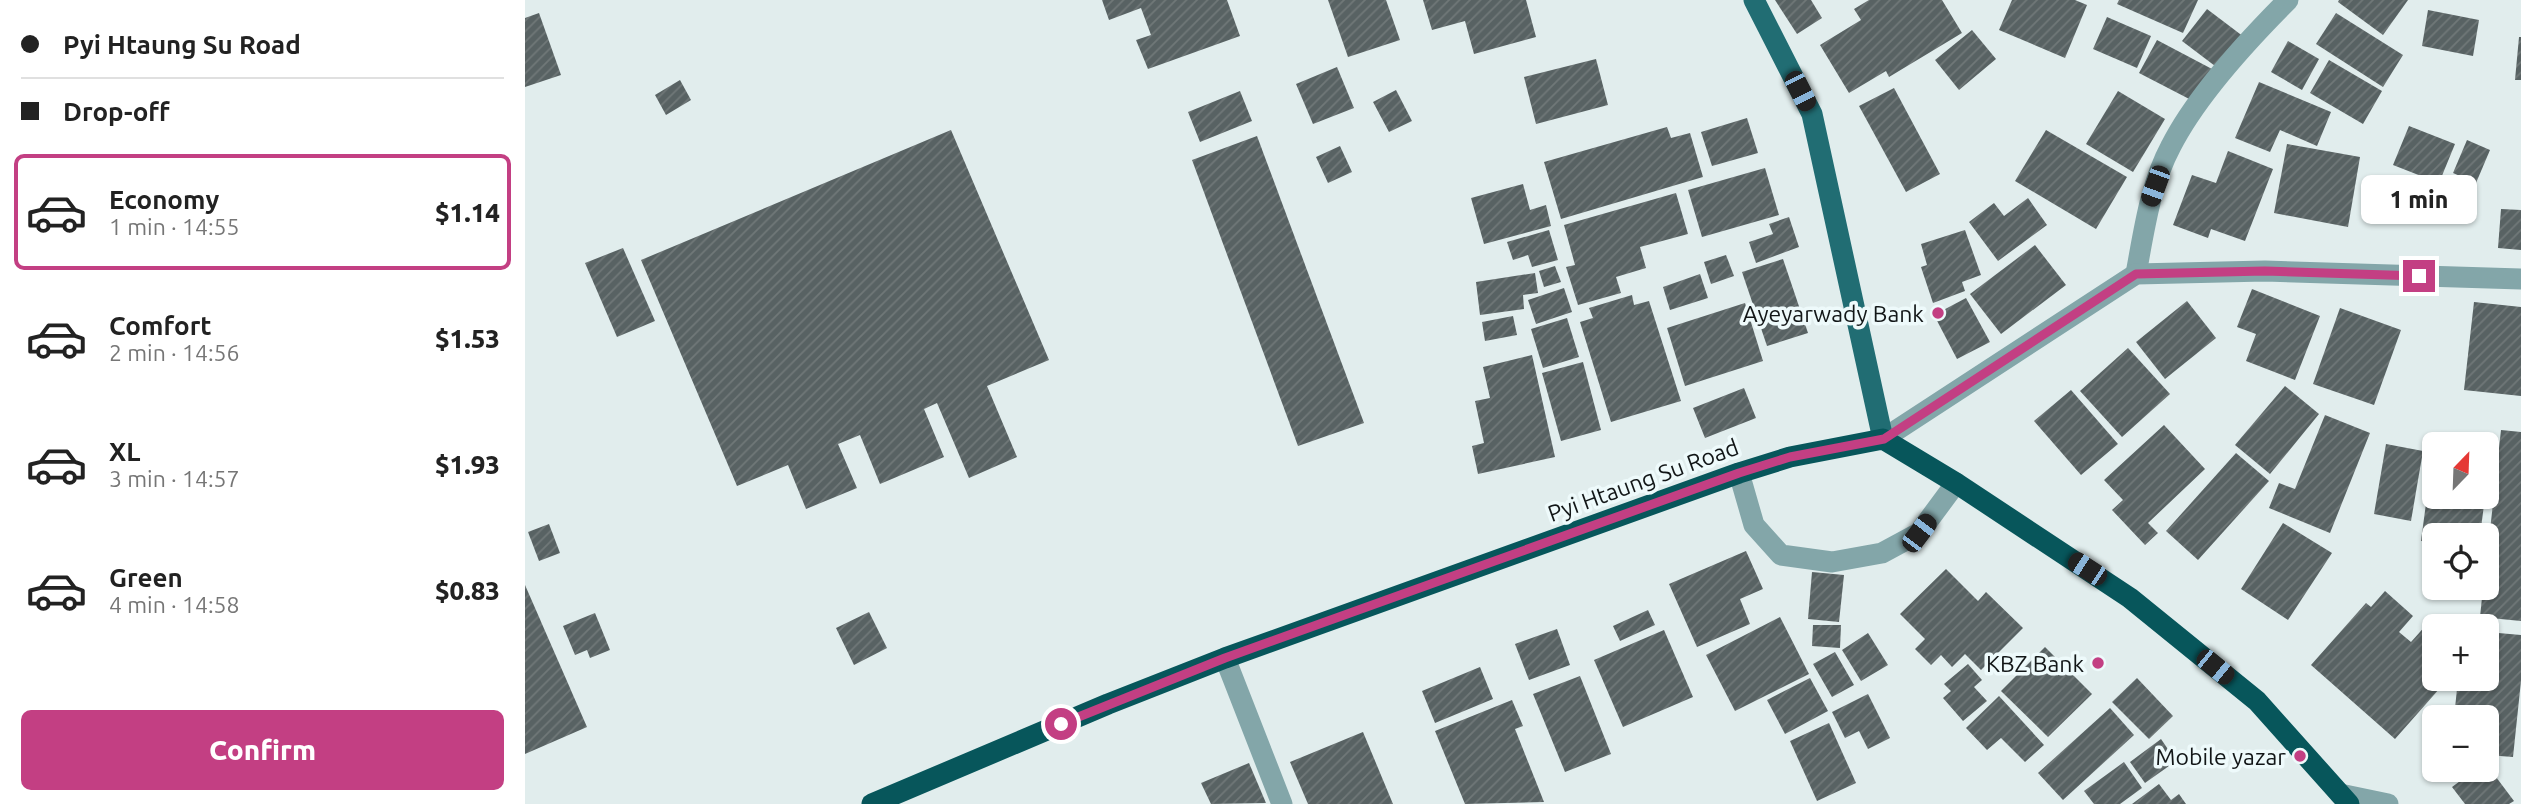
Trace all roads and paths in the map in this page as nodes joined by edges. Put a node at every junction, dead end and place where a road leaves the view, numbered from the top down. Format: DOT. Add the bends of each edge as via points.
graph roads {
  1 [pos="1754,0"];
  2 [pos="2288,0"];
  3 [pos="2136,274"];
  4 [pos="2521,279"];
  5 [pos="1884,439"];
  6 [pos="1739,473"];
  7 [pos="1956,483"];
  8 [pos="1225,658"];
  9 [pos="2344,799"];
  10 [pos="872,804"];
  11 [pos="1282,804"];
  12 [pos="2388,804"];
  1 -- 5 [label="main road" via="1812,114"];
  2 -- 3 [label="street" via="2211,86 2171,146 2148,206"];
  3 -- 4 [label="street" via="2265,271"];
  3 -- 5 [label="street"];
  5 -- 6 [label="highway, Pyi Htaung Su Road" via="1790,457"];
  5 -- 7 [label="highway"];
  6 -- 7 [label="street" via="1754,524 1781,555 1832,562 1882,553 1919,533"];
  6 -- 8 [label="highway, Pyi Htaung Su Road"];
  7 -- 9 [label="highway" via="2130,598 2257,701"];
  8 -- 10 [label="highway, Pyi Htaung Su Road"];
  8 -- 11 [label="street"];
  9 -- 12 [label="street"];
}
